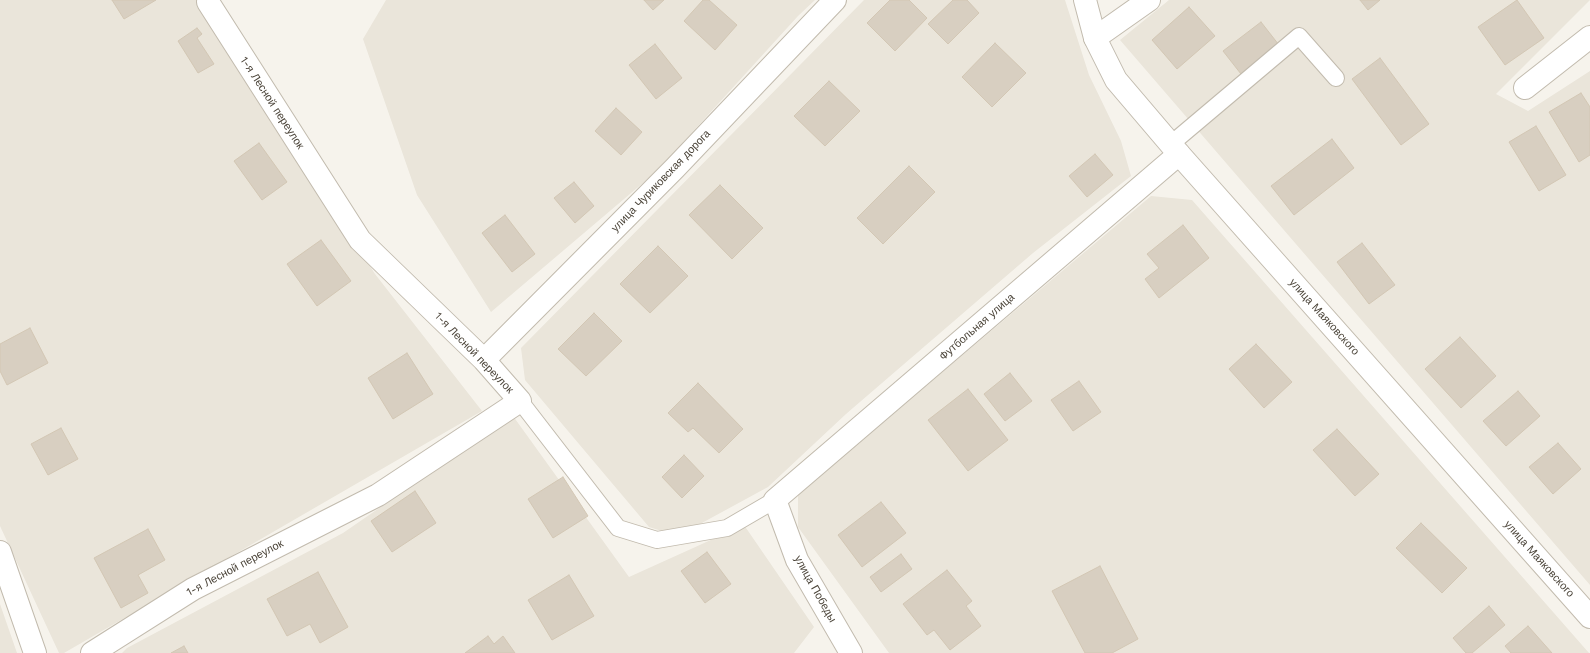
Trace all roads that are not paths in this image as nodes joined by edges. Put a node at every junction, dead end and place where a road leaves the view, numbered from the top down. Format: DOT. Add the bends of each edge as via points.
graph roads {
  1 [pos="835,0"];
  2 [pos="1085,0"];
  3 [pos="1149,0"];
  4 [pos="208,2"];
  5 [pos="1590,37"];
  6 [pos="1095,38"];
  7 [pos="1336,78"];
  8 [pos="1525,88"];
  9 [pos="1175,149"];
  10 [pos="484,360"];
  11 [pos="520,400"];
  12 [pos="775,500"];
  13 [pos="0,552"];
  14 [pos="1590,617"];
  15 [pos="35,653"];
  16 [pos="92,653"];
  17 [pos="851,653"];
  1 -- 10 [label="street, улица Чуриковская дорога" via="675,168"];
  2 -- 6 [label="street, улица Маяковского"];
  3 -- 6 [label="street"];
  4 -- 10 [label="street, 1-я Лесной переулок" via="360,240"];
  5 -- 8 [label="street"];
  6 -- 9 [label="street, улица Маяковского" via="1116,80"];
  7 -- 9 [label="lane" via="1299,36"];
  9 -- 12 [label="street, Футбольная улица"];
  9 -- 14 [label="street, улица Маяковского"];
  10 -- 11 [label="street, 1-я Лесной переулок"];
  11 -- 12 [label="lane" via="618,528 657,540 727,528"];
  11 -- 16 [label="street, 1-я Лесной переулок" via="378,495 193,589"];
  12 -- 17 [label="street, улица Победы" via="797,560"];
  13 -- 15 [label="street"];
}
